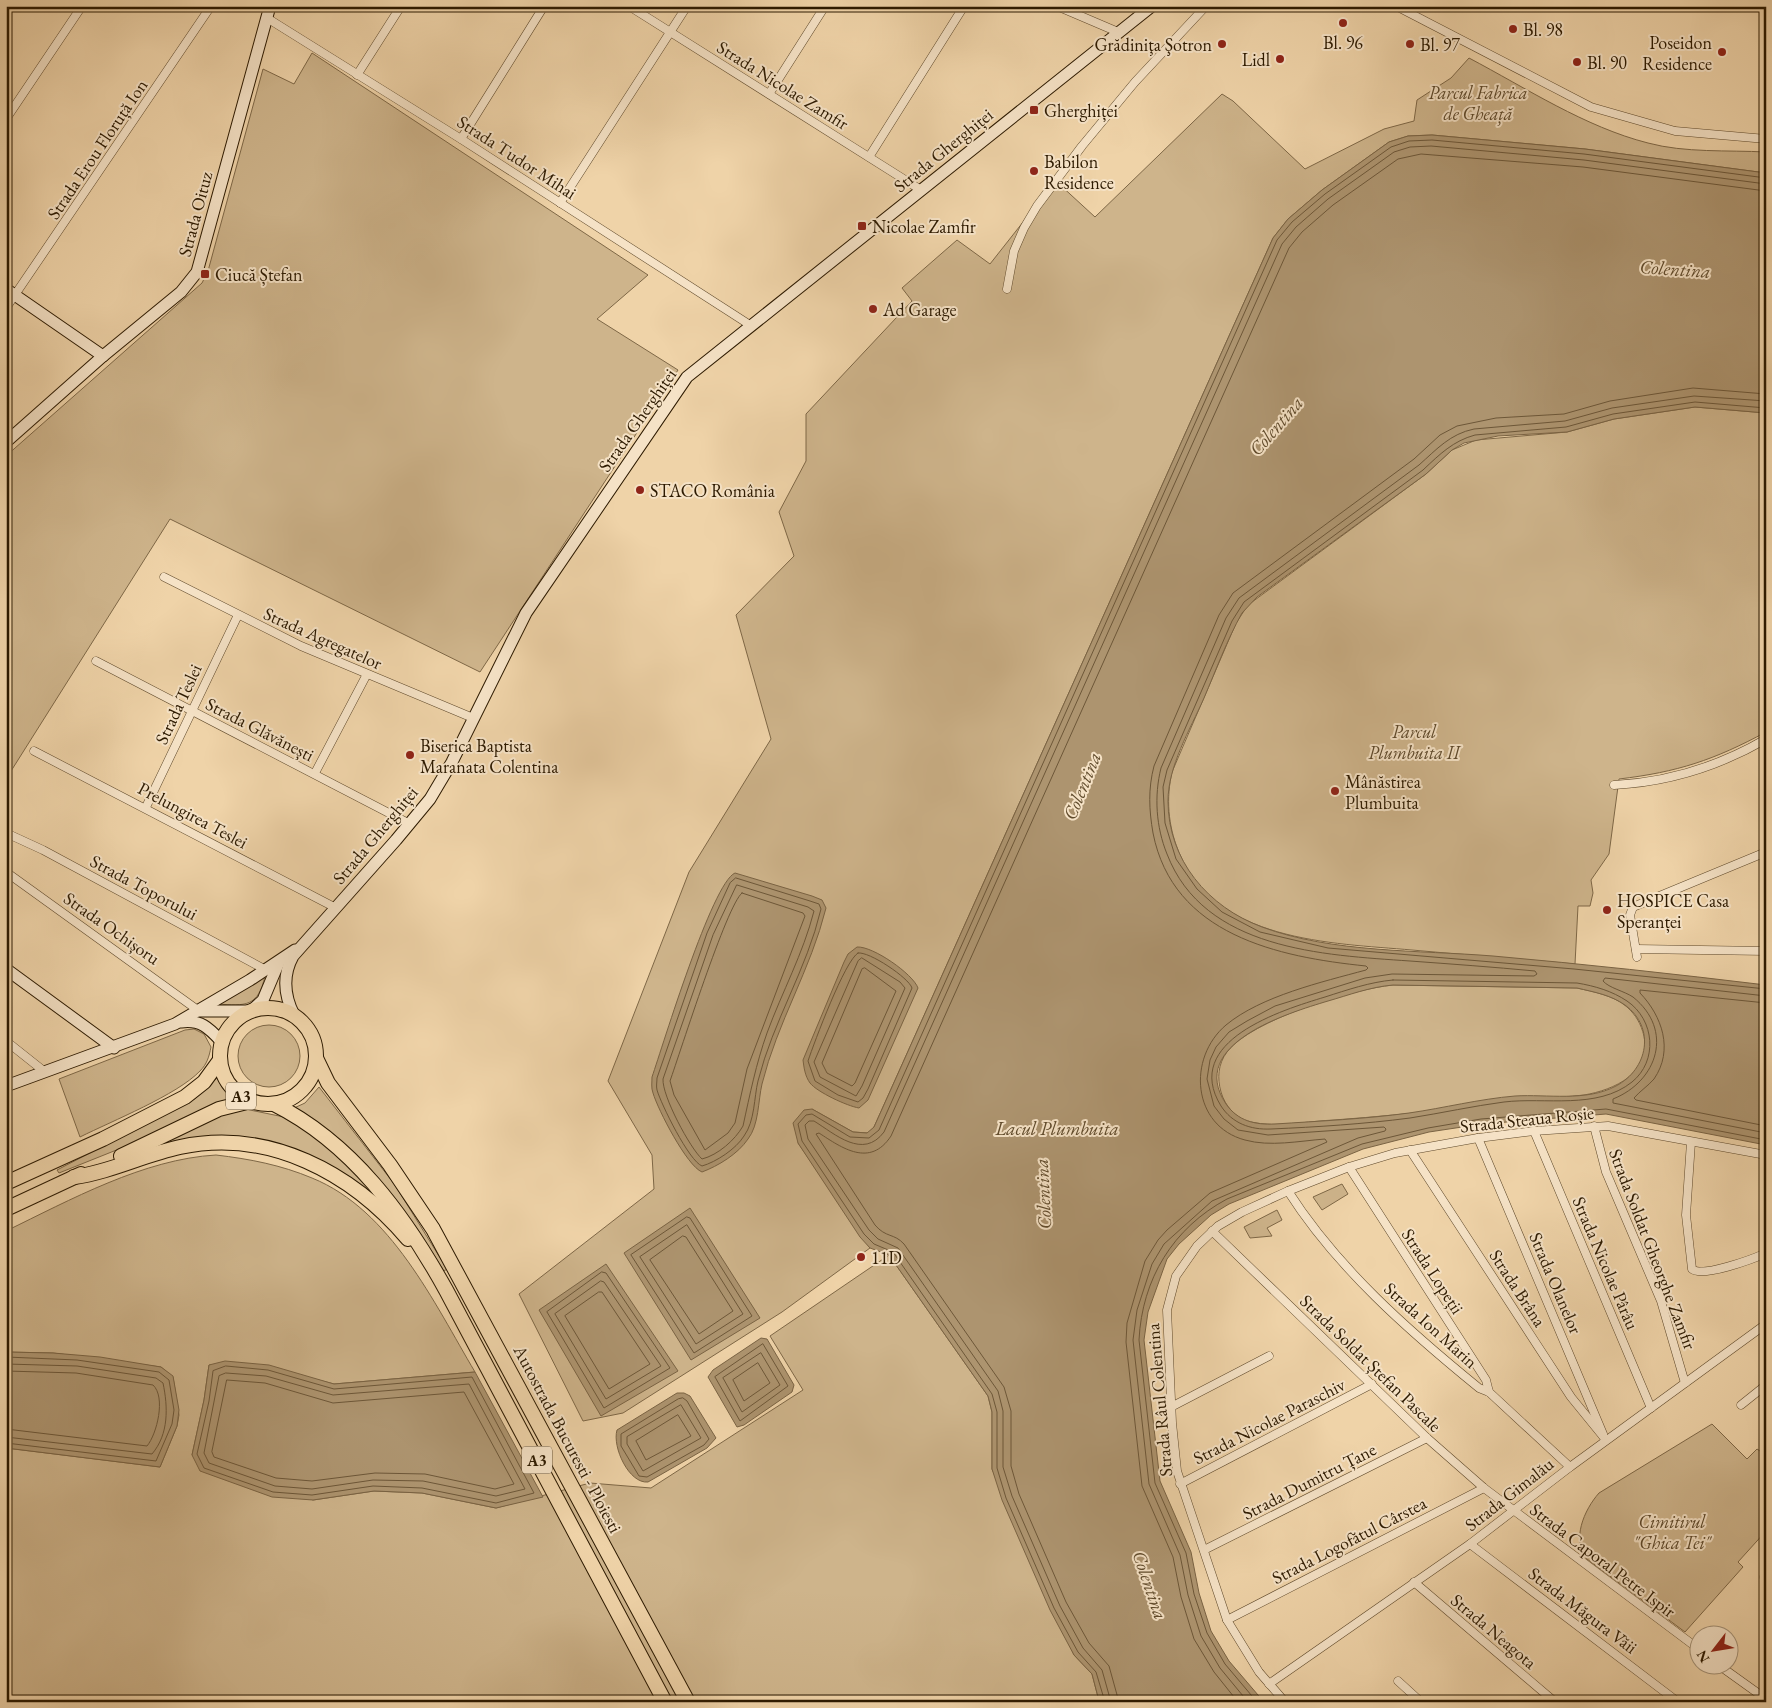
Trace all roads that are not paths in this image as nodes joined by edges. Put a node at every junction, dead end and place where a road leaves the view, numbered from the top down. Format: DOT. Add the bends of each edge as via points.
graph roads {
  1 [pos="82,6"];
  2 [pos="211,6"];
  3 [pos="270,6"];
  4 [pos="401,6"];
  5 [pos="544,6"];
  6 [pos="629,6"];
  7 [pos="686,6"];
  8 [pos="825,6"];
  9 [pos="964,6"];
  10 [pos="1057,6"];
  11 [pos="1152,6"];
  12 [pos="1206,6"];
  13 [pos="1396,6"];
  14 [pos="267,18"];
  15 [pos="670,32"];
  16 [pos="1118,32"];
  17 [pos="358,75"];
  18 [pos="769,94"];
  19 [pos="6,119"];
  20 [pos="461,139"];
  21 [pos="1766,139"];
  22 [pos="869,157"];
  23 [pos="921,190"];
  24 [pos="560,203"];
  25 [pos="1007,289"];
  26 [pos="11,292"];
  27 [pos="6,308"];
  28 [pos="750,325"];
  29 [pos="104,356"];
  30 [pos="6,442"];
  31 [pos="164,577"];
  32 [pos="238,615"];
  33 [pos="96,662"];
  34 [pos="367,674"];
  35 [pos="191,711"];
  36 [pos="473,718"];
  37 [pos="1766,739"];
  38 [pos="34,751"];
  39 [pos="315,773"];
  40 [pos="1614,785"];
  41 [pos="146,807"];
  42 [pos="410,824"];
  43 [pos="6,833"];
  44 [pos="1766,852"];
  45 [pos="6,872"];
  46 [pos="336,908"];
  47 [pos="300,946"];
  48 [pos="1766,951"];
  49 [pos="280,960"];
  50 [pos="6,969"];
  51 [pos="266,970"];
  52 [pos="199,1011"];
  53 [pos="250,1011"];
  54 [pos="294,1015"];
  55 [pos="174,1024"];
  56 [pos="6,1041"];
  57 [pos="222,1041"];
  58 [pos="114,1048"];
  59 [pos="316,1058"];
  60 [pos="220,1060"];
  61 [pos="45,1072"];
  62 [pos="6,1086"];
  63 [pos="251,1101"];
  64 [pos="274,1104"];
  65 [pos="1594,1126"];
  66 [pos="1534,1131"];
  67 [pos="1478,1138"];
  68 [pos="1691,1142"];
  69 [pos="1410,1150"];
  70 [pos="1766,1155"];
  71 [pos="1349,1167"];
  72 [pos="74,1177"];
  73 [pos="6,1183"];
  74 [pos="1288,1191"];
  75 [pos="6,1208"];
  76 [pos="1212,1232"];
  77 [pos="1766,1253"];
  78 [pos="446,1290"];
  79 [pos="1766,1324"];
  80 [pos="1269,1356"];
  81 [pos="1685,1383"];
  82 [pos="1372,1384"];
  83 [pos="1766,1386"];
  84 [pos="1488,1392"];
  85 [pos="1741,1405"];
  86 [pos="1171,1407"];
  87 [pos="1651,1408"];
  88 [pos="1427,1438"];
  89 [pos="1606,1440"];
  90 [pos="1570,1467"];
  91 [pos="1180,1484"];
  92 [pos="1484,1488"];
  93 [pos="1512,1511"];
  94 [pos="1470,1544"];
  95 [pos="1204,1550"];
  96 [pos="1414,1582"];
  97 [pos="1227,1620"];
  98 [pos="1690,1643"];
  99 [pos="1734,1676"];
  100 [pos="1398,1681"];
  101 [pos="1269,1684"];
  102 [pos="1766,1700"];
  103 [pos="666,1702"];
  104 [pos="688,1702"];
  105 [pos="1285,1702"];
  106 [pos="1421,1702"];
  107 [pos="1555,1702"];
  108 [pos="1678,1702"];
  1 -- 19 [label="street"];
  2 -- 26 [label="street, Strada Erou Floruță Ion"];
  3 -- 14 [label="main road, Strada Oituz"];
  4 -- 17 [label="street"];
  5 -- 20 [label="street"];
  6 -- 15 [label="street, Strada Nicolae Zamfir"];
  7 -- 15 [label="street"];
  8 -- 18 [label="street"];
  9 -- 22 [label="street"];
  10 -- 16 [label="street"];
  11 -- 16 [label="main road, Strada Gherghiței"];
  12 -- 25 [label="street" via="1136,82 1037,206 1014,252"];
  13 -- 21 [label="street" via="1592,107 1676,131"];
  14 -- 17 [label="street, Strada Tudor Mihai"];
  14 -- 29 [label="main road, Strada Oituz" via="197,272 181,292"];
  15 -- 18 [label="street, Strada Nicolae Zamfir"];
  15 -- 24 [label="street"];
  16 -- 23 [label="main road, Strada Gherghiței"];
  17 -- 20 [label="street, Strada Tudor Mihai"];
  18 -- 22 [label="street, Strada Nicolae Zamfir"];
  20 -- 24 [label="street, Strada Tudor Mihai"];
  22 -- 23 [label="street, Strada Nicolae Zamfir"];
  23 -- 28 [label="main road, Strada Gherghiței"];
  24 -- 28 [label="street, Strada Tudor Mihai"];
  26 -- 27 [label="street, Strada Erou Floruță Ion"];
  26 -- 29 [label="main road"];
  28 -- 36 [label="main road, Strada Gherghiței" via="692,371 670,400 526,613"];
  29 -- 30 [label="main road, Strada Oituz"];
  31 -- 32 [label="street, Strada Agregatelor"];
  32 -- 34 [label="street, Strada Agregatelor"];
  32 -- 35 [label="street, Strada Teslei"];
  33 -- 35 [label="street, Strada Glăvănești"];
  34 -- 36 [label="street, Strada Agregatelor"];
  34 -- 39 [label="street"];
  35 -- 39 [label="street, Strada Glăvănești"];
  35 -- 41 [label="street, Strada Teslei"];
  36 -- 42 [label="main road, Strada Gherghiței" via="445,776"];
  37 -- 40 [label="street" via="1727,760 1691,774"];
  38 -- 41 [label="street, Prelungirea Teslei"];
  39 -- 42 [label="street, Strada Glăvănești"];
  41 -- 46 [label="street, Prelungirea Teslei"];
  42 -- 46 [label="main road, Strada Gherghiței"];
  43 -- 51 [label="street, Strada Toporului"];
  44 -- 48 [label="street" via="1634,907 1630,914 1636,953"];
  45 -- 52 [label="street, Strada Ochișoru"];
  46 -- 47 [label="main road, Strada Gherghiței"];
  47 -- 49 [label="main road, Strada Gherghiței"];
  47 -- 54 [label="main road, Strada Gherghiței" via="286,976 287,1000"];
  49 -- 51 [label="main road, Strada Gherghiței"];
  49 -- 53 [label="main road, Strada Gherghiței" via="263,1000"];
  50 -- 58 [label="main road"];
  51 -- 52 [label="main road, Strada Gherghiței"];
  52 -- 53 [label="main road, Strada Gherghiței"];
  52 -- 55 [label="main road, Strada Gherghiței"];
  53 -- 54 [label="highway" via="274,1008"];
  53 -- 57 [label="highway, A3" via="231,1024"];
  54 -- 59 [label="highway, A3" via="313,1038"];
  55 -- 57 [label="main road, Strada Gherghiței" via="199,1022"];
  55 -- 58 [label="main road, Strada Gherghiței"];
  56 -- 61 [label="street"];
  57 -- 60 [label="highway, A3"];
  58 -- 61 [label="main road, Strada Gherghiței"];
  59 -- 64 [label="highway, A3" via="304,1088"];
  59 -- 104 [label="highway, Autostrada Bucuresti - Ploiesti / A3" via="328,1083 433,1229"];
  60 -- 63 [label="highway, A3" via="226,1080"];
  60 -- 73 [label="highway, A3" via="192,1093 103,1139"];
  61 -- 62 [label="main road, Strada Gherghiței"];
  63 -- 64 [label="highway, A3"];
  63 -- 72 [label="highway, A3" via="219,1109"];
  64 -- 78 [label="highway, A3" via="314,1130 366,1175 408,1225"];
  65 -- 66 [label="street, Strada Steaua Roșie"];
  65 -- 68 [label="street, Strada Steaua Roșie"];
  65 -- 81 [label="street, Strada Soldat Gheorghe Zamfir" via="1606,1172 1661,1301"];
  66 -- 67 [label="street, Strada Steaua Roșie"];
  66 -- 87 [label="street, Strada Nicolae Pârâu"];
  67 -- 69 [label="street, Strada Steaua Roșie"];
  67 -- 89 [label="street, Strada Olanelor"];
  68 -- 70 [label="street, Strada Steaua Roșie"];
  68 -- 77 [label="street" via="1686,1215 1692,1269 1701,1272 1742,1263"];
  69 -- 71 [label="street, Strada Râul Colentina"];
  69 -- 89 [label="street, Strada Brâna" via="1571,1398"];
  71 -- 74 [label="street, Strada Râul Colentina"];
  71 -- 84 [label="street, Strada Lopeții" via="1486,1380"];
  72 -- 75 [label="highway, A3"];
  72 -- 78 [label="highway" via="102,1172 182,1146 232,1144 280,1151 343,1179 362,1193 396,1225"];
  74 -- 76 [label="street, Strada Râul Colentina" via="1234,1216"];
  74 -- 84 [label="street, Strada Ion Marin" via="1349,1270 1470,1380"];
  76 -- 82 [label="street, Strada Soldat Ștefan Pascale"];
  76 -- 86 [label="street, Strada Râul Colentina" via="1183,1265 1168,1300 1166,1336"];
  78 -- 103 [label="highway, A3"];
  79 -- 81 [label="street, Strada Gimalău"];
  80 -- 86 [label="street"];
  81 -- 87 [label="street, Strada Gimalău"];
  82 -- 88 [label="street, Strada Soldat Ștefan Pascale"];
  82 -- 91 [label="street, Strada Nicolae Paraschiv"];
  83 -- 85 [label="street"];
  84 -- 90 [label="street, Strada Ion Marin"];
  86 -- 91 [label="street, Strada Râul Colentina"];
  87 -- 89 [label="street, Strada Gimalău"];
  88 -- 92 [label="street, Strada Soldat Ștefan Pascale"];
  88 -- 95 [label="street, Strada Dumitru Țane"];
  89 -- 90 [label="street, Strada Gimalău"];
  90 -- 93 [label="street, Strada Gimalău"];
  91 -- 95 [label="street, Strada Râul Colentina"];
  92 -- 93 [label="street, Strada Soldat Ștefan Pascale"];
  92 -- 97 [label="street, Strada Logofătul Cârstea"];
  93 -- 94 [label="street, Strada Gimalău"];
  93 -- 98 [label="street, Strada Caporal Petre Ispir"];
  94 -- 96 [label="street, Strada Gimalău"];
  94 -- 108 [label="street, Strada Măgura Văii"];
  95 -- 97 [label="street, Strada Râul Colentina"];
  96 -- 101 [label="street, Strada Gimalău"];
  96 -- 107 [label="street, Strada Neagota"];
  97 -- 101 [label="street, Strada Râul Colentina"];
  99 -- 102 [label="street"];
  100 -- 106 [label="street"];
  101 -- 105 [label="street, Strada Râul Colentina"];
}
